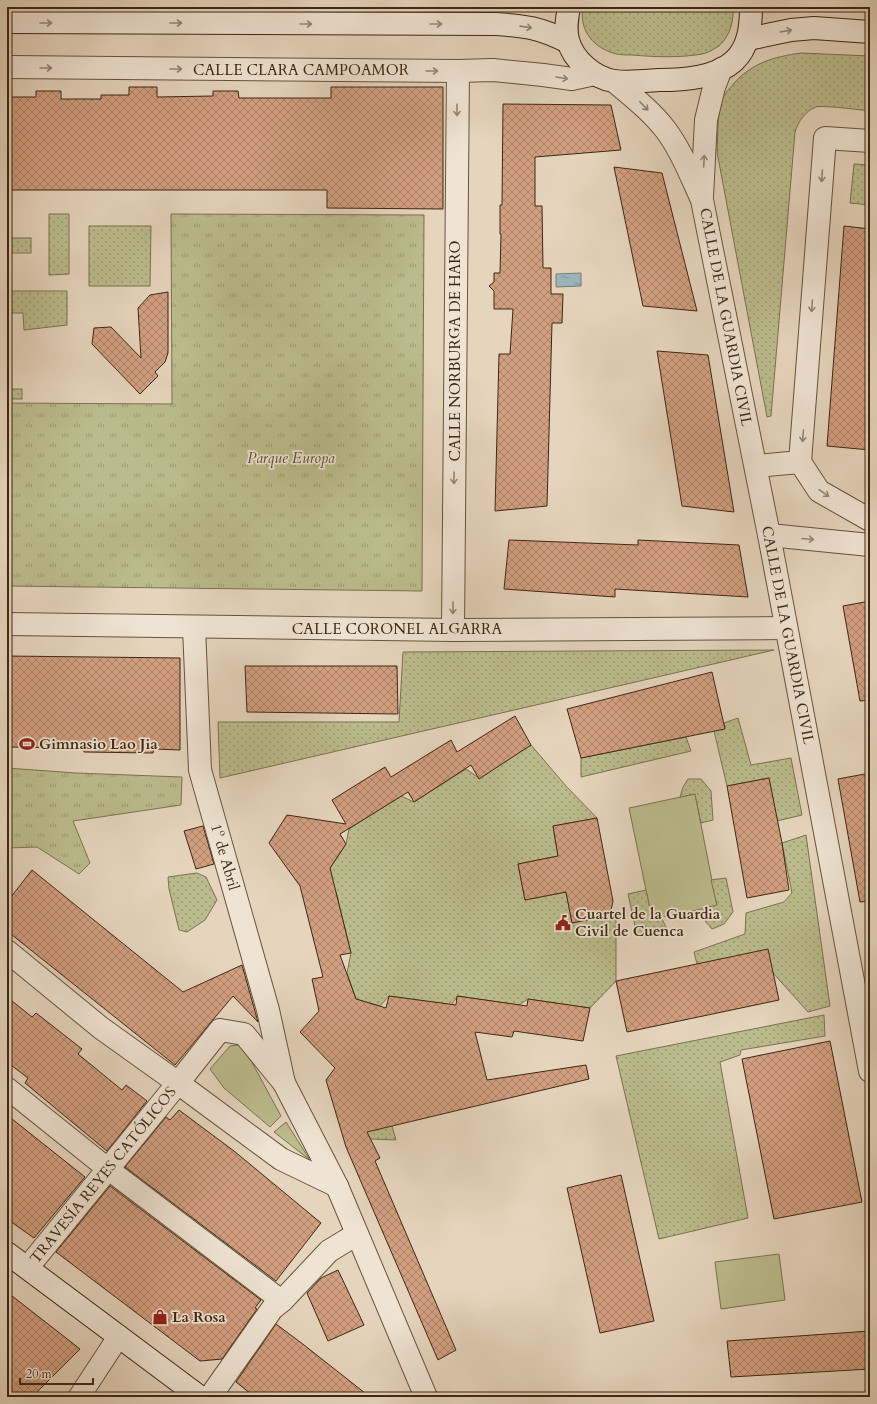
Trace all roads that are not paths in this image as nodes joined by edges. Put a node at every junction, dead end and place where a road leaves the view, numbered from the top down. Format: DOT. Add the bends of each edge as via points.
graph roads {
  1 [pos="569,7"];
  2 [pos="751,7"];
  3 [pos="7,22"];
  4 [pos="870,32"];
  5 [pos="748,39"];
  6 [pos="568,42"];
  7 [pos="7,67"];
  8 [pos="721,69"];
  9 [pos="458,71"];
  10 [pos="604,78"];
  11 [pos="870,141"];
  12 [pos="702,200"];
  13 [pos="800,462"];
  14 [pos="756,466"];
  15 [pos="870,520"];
  16 [pos="769,535"];
  17 [pos="870,544"];
  18 [pos="7,624"];
  19 [pos="194,627"];
  20 [pos="786,628"];
  21 [pos="453,630"];
  22 [pos="7,951"];
  23 [pos="870,1071"];
  24 [pos="178,1083"];
  25 [pos="284,1083"];
  26 [pos="7,1088"];
  27 [pos="108,1169"];
  28 [pos="337,1186"];
  29 [pos="357,1234"];
  30 [pos="7,1253"];
  31 [pos="28,1267"];
  32 [pos="282,1301"];
  33 [pos="118,1336"];
  34 [pos="79,1397"];
  35 [pos="200,1397"];
  36 [pos="210,1397"];
  37 [pos="426,1397"];
  1 -- 6 [label="street" via="566,22"];
  2 -- 5 [label="street"];
  3 -- 6 [label="street, one-way" via="496,24 537,28"];
  5 -- 4 [label="street, one-way" via="814,28"];
  5 -- 8 [label="street" via="734,60"];
  6 -- 10 [label="street, CALLE DE LA GUARDIA CIVIL" via="576,55"];
  7 -- 9 [label="street, CALLE CLARA CAMPOAMOR, one-way"];
  8 -- 10 [label="street, CALLE CLARA CAMPOAMOR" via="707,75 675,80"];
  12 -- 8 [label="street, CALLE DE LA GUARDIA CIVIL, one-way" via="706,120"];
  9 -- 10 [label="street, CALLE CLARA CAMPOAMOR, one-way" via="493,70 572,79"];
  9 -- 21 [label="street, CALLE NORBURGA DE HARO, one-way"];
  10 -- 12 [label="street, CALLE DE LA GUARDIA CIVIL, one-way" via="641,103 665,130"];
  11 -- 13 [label="street, one-way" via="825,138"];
  12 -- 14 [label="street, CALLE DE LA GUARDIA CIVIL"];
  13 -- 14 [label="street"];
  13 -- 15 [label="street, one-way" via="819,491"];
  14 -- 16 [label="street, CALLE DE LA GUARDIA CIVIL"];
  16 -- 17 [label="street, one-way"];
  16 -- 20 [label="street, CALLE DE LA GUARDIA CIVIL"];
  18 -- 19 [label="street, CALLE CORONEL ALGARRA"];
  19 -- 21 [label="street, CALLE CORONEL ALGARRA"];
  19 -- 25 [label="street, 1º de Abril" via="200,770 268,1010"];
  20 -- 21 [label="street, CALLE CORONEL ALGARRA"];
  20 -- 23 [label="street, CALLE DE LA GUARDIA CIVIL"];
  22 -- 24 [label="street" via="102,1028"];
  24 -- 25 [label="street, TRAVESÍA REYES CATÓLICOS" via="220,1030 244,1034"];
  24 -- 27 [label="street, TRAVESÍA REYES CATÓLICOS"];
  24 -- 28 [label="street" via="281,1159"];
  25 -- 28 [label="street"];
  26 -- 27 [label="street"];
  27 -- 31 [label="street, TRAVESÍA REYES CATÓLICOS"];
  27 -- 32 [label="street"];
  28 -- 29 [label="street"];
  29 -- 32 [label="street" via="329,1251"];
  29 -- 37 [label="street"];
  30 -- 31 [label="street"];
  31 -- 33 [label="street"];
  32 -- 36 [label="street" via="272,1309"];
  33 -- 34 [label="street"];
  33 -- 35 [label="street"];
}
